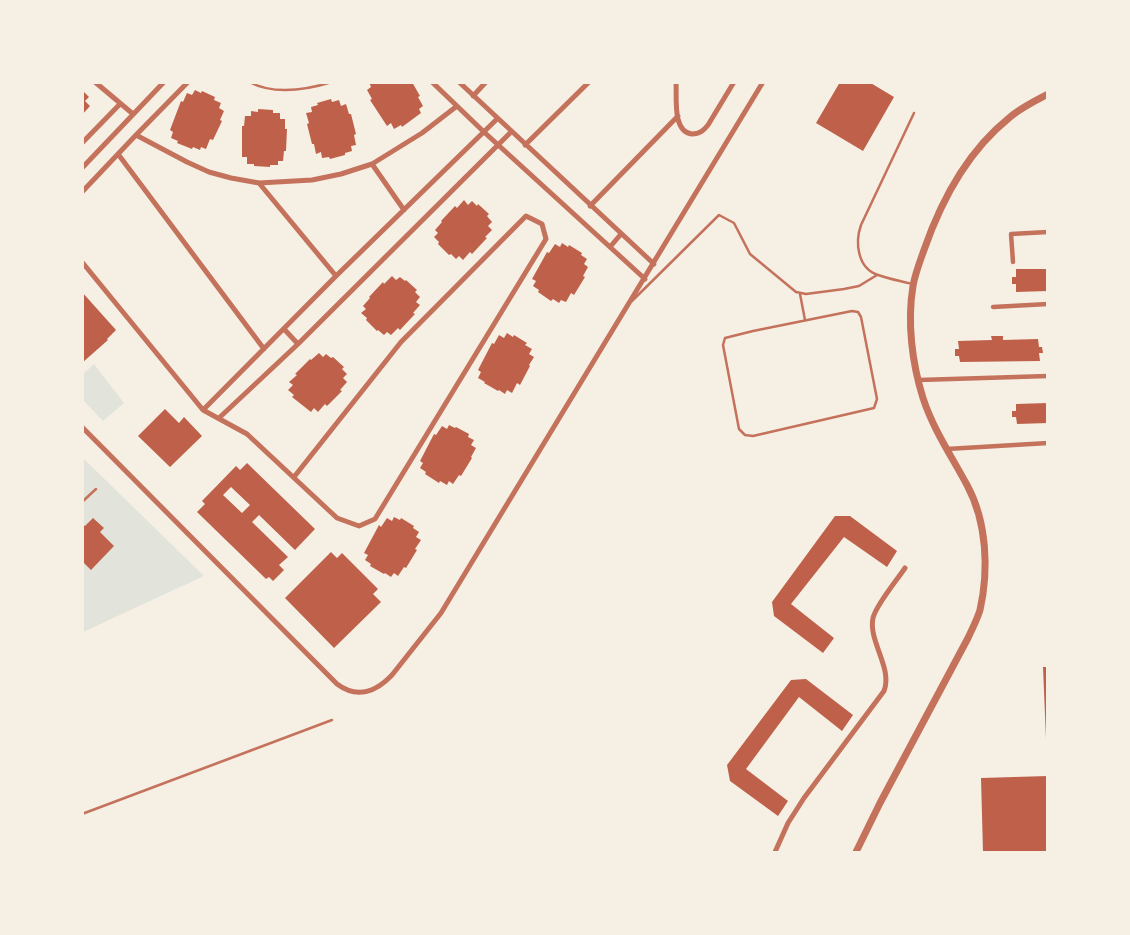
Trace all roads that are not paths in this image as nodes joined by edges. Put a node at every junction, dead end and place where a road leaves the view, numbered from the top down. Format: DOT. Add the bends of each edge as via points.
graph roads {
  1 [pos="95,82"];
  2 [pos="164,82"];
  3 [pos="188,82"];
  4 [pos="249,82"];
  5 [pos="332,82"];
  6 [pos="432,82"];
  7 [pos="459,82"];
  8 [pos="486,82"];
  9 [pos="588,82"];
  10 [pos="676,82"];
  11 [pos="734,82"];
  12 [pos="763,82"];
  13 [pos="1048,94"];
  14 [pos="473,96"];
  15 [pos="120,104"];
  16 [pos="458,106"];
  17 [pos="914,113"];
  18 [pos="133,114"];
  19 [pos="678,116"];
  20 [pos="497,119"];
  21 [pos="484,132"];
  22 [pos="511,132"];
  23 [pos="136,134"];
  24 [pos="82,144"];
  25 [pos="498,145"];
  26 [pos="525,145"];
  27 [pos="118,154"];
  28 [pos="372,164"];
  29 [pos="82,168"];
  30 [pos="259,184"];
  31 [pos="82,192"];
  32 [pos="590,206"];
  33 [pos="404,210"];
  34 [pos="1048,232"];
  35 [pos="621,234"];
  36 [pos="610,247"];
  37 [pos="82,262"];
  38 [pos="1013,262"];
  39 [pos="654,264"];
  40 [pos="877,275"];
  41 [pos="336,276"];
  42 [pos="645,279"];
  43 [pos="913,284"];
  44 [pos="800,294"];
  45 [pos="630,303"];
  46 [pos="1048,304"];
  47 [pos="993,307"];
  48 [pos="806,320"];
  49 [pos="284,329"];
  50 [pos="298,344"];
  51 [pos="264,349"];
  52 [pos="1048,376"];
  53 [pos="918,380"];
  54 [pos="203,410"];
  55 [pos="220,418"];
  56 [pos="82,427"];
  57 [pos="1048,443"];
  58 [pos="947,449"];
  59 [pos="294,476"];
  60 [pos="96,489"];
  61 [pos="82,502"];
  62 [pos="905,568"];
  63 [pos="332,720"];
  64 [pos="82,814"];
  65 [pos="775,852"];
  66 [pos="856,852"];
  1 -- 15 [label="street"];
  2 -- 18 [label="street"];
  3 -- 23 [label="street"];
  4 -- 5 [label="lane" via="259,88 284,91"];
  6 -- 16 [label="street"];
  7 -- 14 [label="street"];
  8 -- 14 [label="street"];
  9 -- 26 [label="street"];
  10 -- 19 [label="street"];
  11 -- 19 [label="street" via="704,131 690,134 683,130"];
  12 -- 39 [label="street"];
  13 -- 43 [label="street" via="1009,117 964,169 937,216"];
  14 -- 20 [label="street"];
  15 -- 18 [label="street"];
  15 -- 24 [label="street"];
  16 -- 21 [label="street"];
  16 -- 28 [label="street"];
  17 -- 40 [label="lane" via="858,237 860,256"];
  18 -- 29 [label="street"];
  19 -- 32 [label="street"];
  20 -- 21 [label="street"];
  20 -- 22 [label="street"];
  21 -- 25 [label="street"];
  21 -- 33 [label="street"];
  22 -- 25 [label="street"];
  22 -- 26 [label="street"];
  23 -- 27 [label="street"];
  23 -- 30 [label="street" via="209,172"];
  25 -- 36 [label="street"];
  25 -- 50 [label="street"];
  26 -- 32 [label="street"];
  27 -- 31 [label="street"];
  27 -- 51 [label="street"];
  28 -- 30 [label="street" via="312,180"];
  28 -- 33 [label="street"];
  30 -- 41 [label="street"];
  32 -- 35 [label="street"];
  33 -- 41 [label="street"];
  34 -- 38 [label="street" via="1011,234"];
  35 -- 36 [label="street"];
  35 -- 39 [label="street"];
  36 -- 42 [label="street"];
  37 -- 54 [label="street"];
  39 -- 42 [label="street"];
  40 -- 43 [label="lane"];
  40 -- 44 [label="lane" via="851,288"];
  41 -- 49 [label="street"];
  42 -- 45 [label="street"];
  43 -- 53 [label="street" via="911,330"];
  44 -- 45 [label="lane" via="750,254 734,223 719,215"];
  44 -- 48 [label="lane"];
  45 -- 56 [label="street" via="441,613 388,679 378,688 366,692 354,692 337,684"];
  46 -- 47 [label="street"];
  48 -- 48 [label="lane" via="852,311 860,314 876,406 753,436 745,435 739,429 724,340 727,336"];
  49 -- 50 [label="street"];
  49 -- 51 [label="street"];
  50 -- 55 [label="street"];
  51 -- 54 [label="street"];
  52 -- 53 [label="street"];
  53 -- 58 [label="street" via="923,399"];
  54 -- 55 [label="street"];
  55 -- 59 [label="street" via="247,434"];
  57 -- 58 [label="street"];
  58 -- 66 [label="street" via="972,496 984,532 984,579 979,612"];
  59 -- 59 [label="street" via="337,518 359,526 375,519 546,238 542,224 526,216 401,342"];
  60 -- 61 [label="lane"];
  62 -- 65 [label="street" via="876,611 873,621 886,678 884,691 804,798"];
  63 -- 64 [label="lane"];
}
